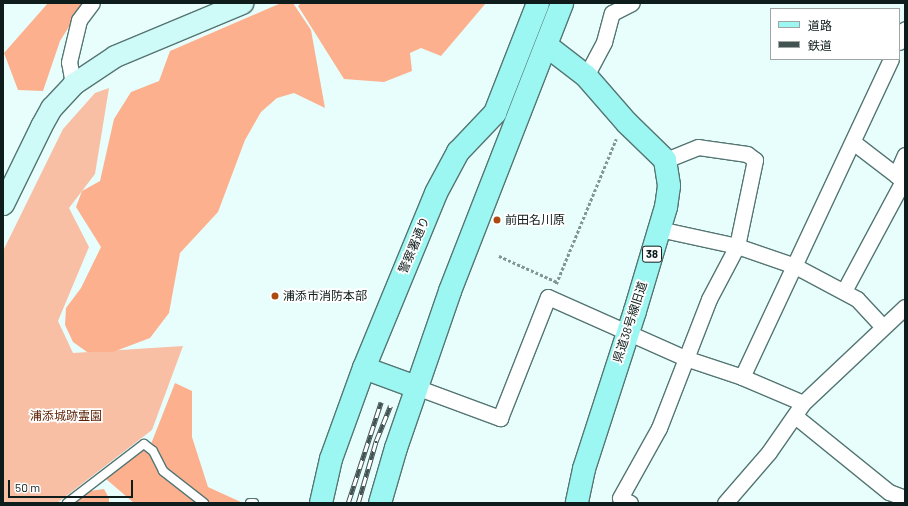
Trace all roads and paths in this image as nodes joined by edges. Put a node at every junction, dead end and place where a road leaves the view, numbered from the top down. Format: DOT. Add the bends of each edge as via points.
graph roads {
  1 [pos="92,3"];
  2 [pos="242,3"];
  3 [pos="538,3"];
  4 [pos="554,3"];
  5 [pos="562,3"];
  6 [pos="632,3"];
  7 [pos="905,29"];
  8 [pos="900,40"];
  9 [pos="547,46"];
  10 [pos="892,60"];
  11 [pos="586,76"];
  12 [pos="73,84"];
  13 [pos="495,113"];
  14 [pos="624,120"];
  15 [pos="853,142"];
  16 [pos="905,155"];
  17 [pos="665,160"];
  18 [pos="901,180"];
  19 [pos="3,204"];
  20 [pos="659,229"];
  21 [pos="736,246"];
  22 [pos="499,256"];
  23 [pos="795,266"];
  24 [pos="557,282"];
  25 [pos="844,291"];
  26 [pos="551,299"];
  27 [pos="905,307"];
  28 [pos="883,326"];
  29 [pos="626,332"];
  30 [pos="685,358"];
  31 [pos="364,368"];
  32 [pos="742,377"];
  33 [pos="416,387"];
  34 [pos="799,409"];
  35 [pos="905,498"];
  36 [pos="67,503"];
  37 [pos="204,503"];
  38 [pos="250,503"];
  39 [pos="254,503"];
  40 [pos="321,503"];
  41 [pos="380,503"];
  42 [pos="576,503"];
  43 [pos="630,503"];
  44 [pos="725,503"];
  1 -- 12 [label="street" via="80,20 69,62"];
  2 -- 12 [label="street" via="115,56"];
  3 -- 13 [label="main road, 警察署通り"];
  4 -- 13 [label="main road" via="512,104"];
  5 -- 9 [label="main road"];
  6 -- 11 [label="street" via="612,13 604,42"];
  7 -- 8 [label="street"];
  9 -- 11 [label="main road"];
  9 -- 33 [label="main road" via="450,291"];
  10 -- 15 [label="street"];
  11 -- 14 [label="main road"];
  12 -- 19 [label="street" via="51,108"];
  13 -- 31 [label="main road, 警察署通り" via="458,152 436,193"];
  14 -- 17 [label="main road"];
  14 -- 24 [label="path"];
  15 -- 18 [label="street"];
  15 -- 23 [label="street"];
  16 -- 18 [label="street"];
  17 -- 20 [label="main road, 県道38号線旧道 / 38" via="669,186"];
  17 -- 21 [label="street" via="698,147 747,154 754,160"];
  18 -- 25 [label="street"];
  20 -- 21 [label="street"];
  20 -- 29 [label="main road, 県道38号線旧道 / 38"];
  21 -- 23 [label="street"];
  21 -- 30 [label="street" via="709,299"];
  22 -- 24 [label="path"];
  23 -- 25 [label="street"];
  23 -- 32 [label="street"];
  24 -- 26 [label="path"];
  25 -- 28 [label="street" via="857,298"];
  26 -- 29 [label="street"];
  26 -- 33 [label="street" via="548,297 500,418"];
  27 -- 28 [label="street"];
  28 -- 34 [label="street"];
  29 -- 30 [label="street"];
  29 -- 42 [label="main road, 県道38号線旧道 / 38" via="584,468"];
  30 -- 32 [label="street"];
  30 -- 43 [label="street" via="659,428 620,498"];
  31 -- 33 [label="main road"];
  31 -- 40 [label="main road, 警察署通り" via="331,459"];
  32 -- 34 [label="street"];
  33 -- 41 [label="main road"];
  34 -- 35 [label="street" via="889,492"];
  34 -- 44 [label="street" via="769,452"];
  36 -- 37 [label="lane" via="144,444 153,452 163,471"];
  38 -- 39 [label="lane"];
}
